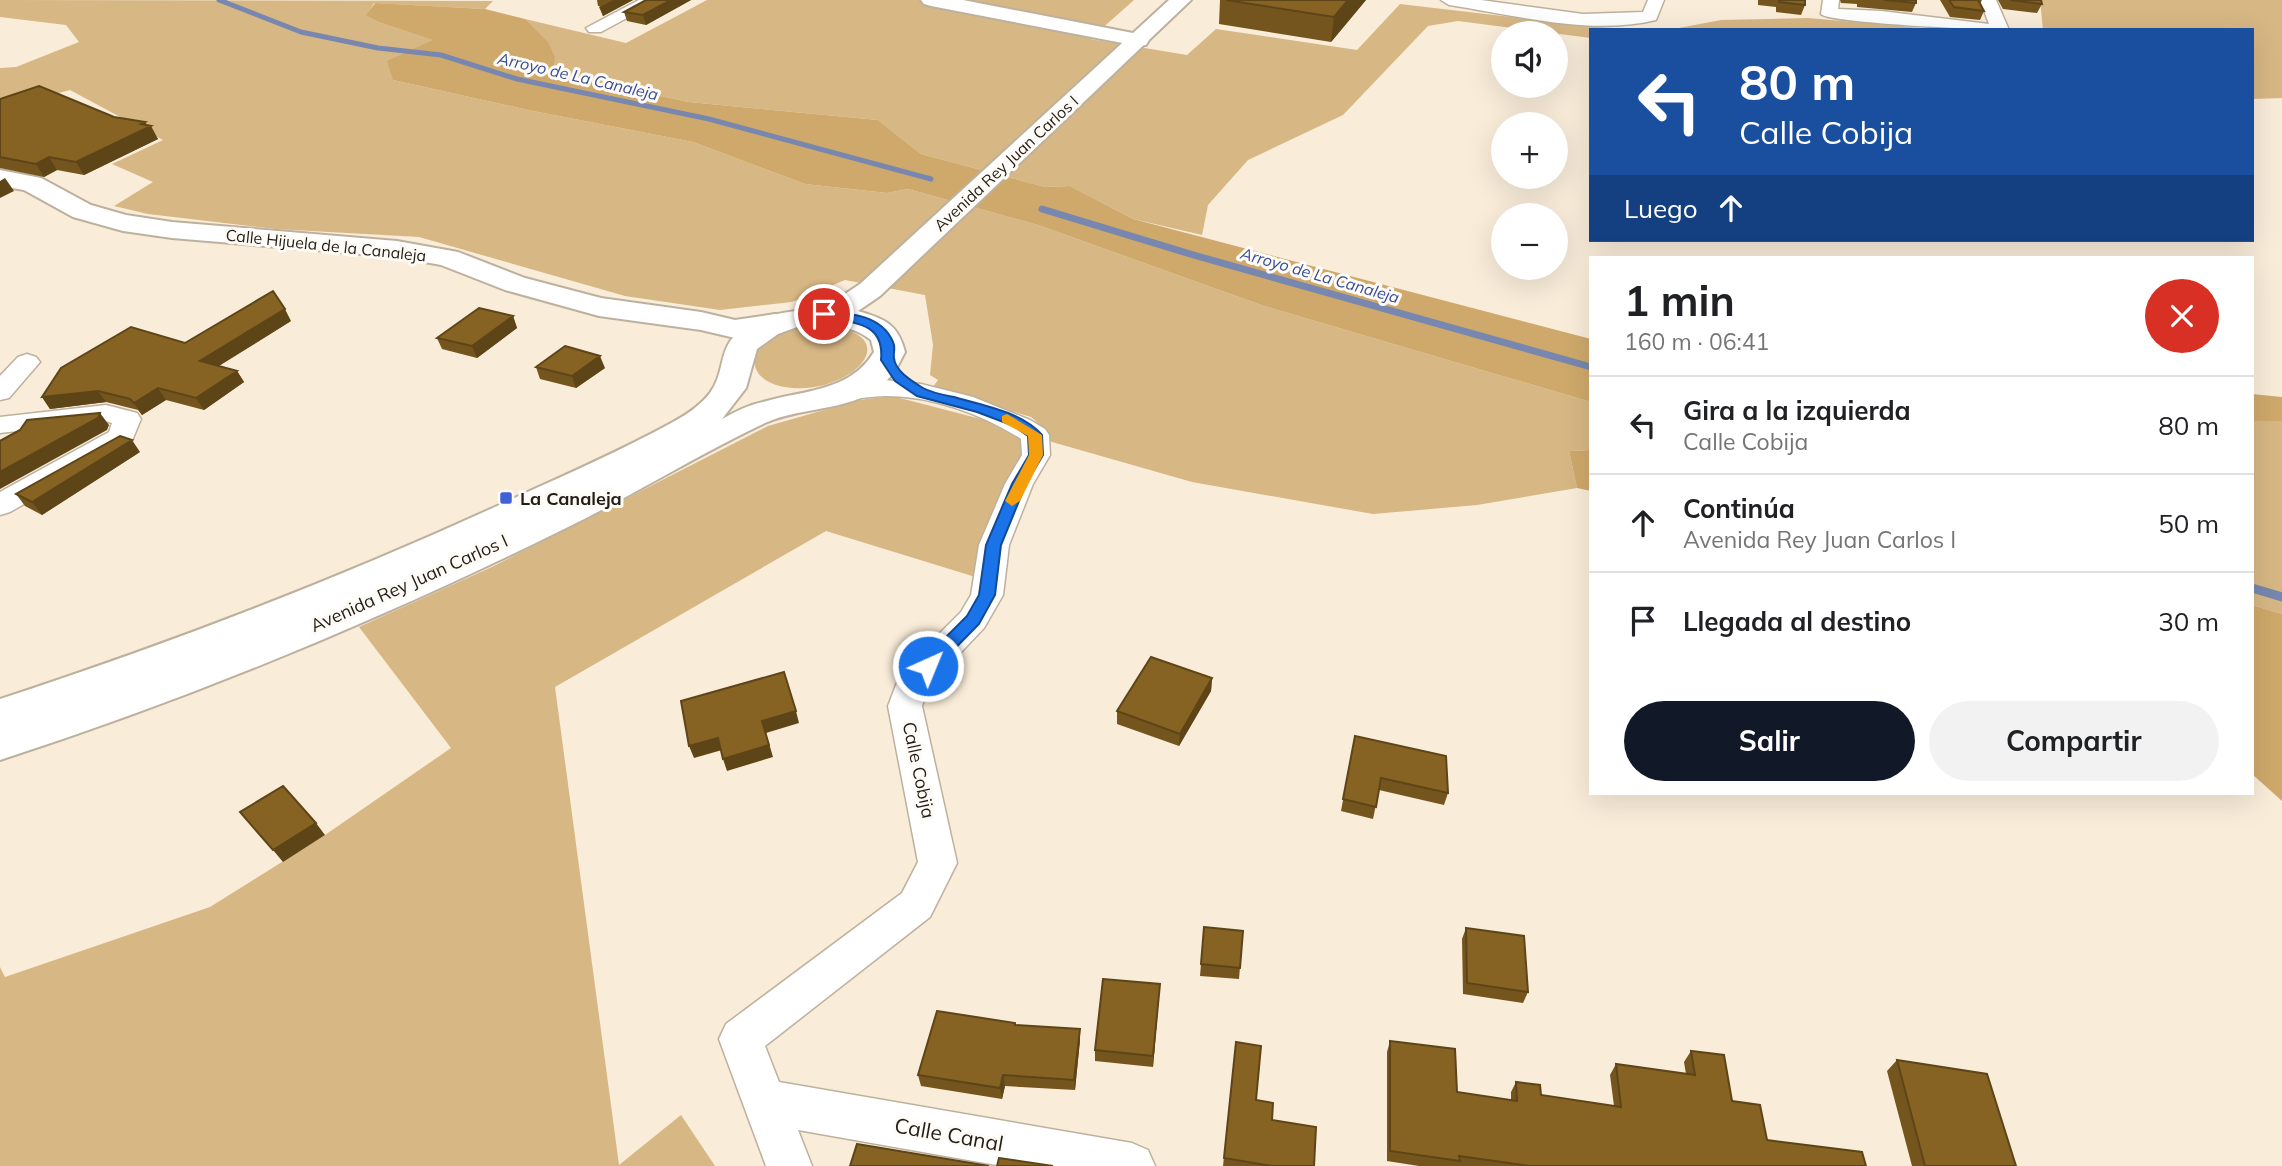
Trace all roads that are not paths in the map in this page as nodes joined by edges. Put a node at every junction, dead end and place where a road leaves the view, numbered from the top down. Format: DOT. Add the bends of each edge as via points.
graph roads {
  1 [pos="652,0"];
  2 [pos="931,0"];
  3 [pos="1181,0"];
  4 [pos="1202,0"];
  5 [pos="1449,0"];
  6 [pos="1656,0"];
  7 [pos="1988,0"];
  8 [pos="1502,4"];
  9 [pos="1830,7"];
  10 [pos="595,28"];
  11 [pos="1981,28"];
  12 [pos="1997,28"];
  13 [pos="1138,40"];
  14 [pos="0,178"];
  15 [pos="824,314"];
  16 [pos="884,346"];
  17 [pos="737,349"];
  18 [pos="26,362"];
  19 [pos="846,391"];
  20 [pos="0,392"];
  21 [pos="922,393"];
  22 [pos="808,401"];
  23 [pos="0,425"];
  24 [pos="0,505"];
  25 [pos="0,716"];
  26 [pos="0,743"];
  27 [pos="767,1102"];
  28 [pos="789,1166"];
  29 [pos="1132,1166"];
  1 -- 10 [label="street"];
  2 -- 13 [label="main road"];
  3 -- 13 [label="main road, Avenida Rey Juan Carlos I"];
  4 -- 16 [label="main road, Avenida Rey Juan Carlos I" via="897,295 884,314"];
  5 -- 8 [label="street"];
  6 -- 8 [label="street" via="1650,16 1638,21 1567,16"];
  7 -- 12 [label="street"];
  9 -- 11 [label="street"];
  13 -- 15 [label="main road, Avenida Rey Juan Carlos I" via="870,290"];
  14 -- 17 [label="main road, Calle Hijuela de la Canaleja" via="32,184 82,211 123,223 397,248 447,258 515,284 599,307 701,321"];
  15 -- 16 [label="main road, Avenida Rey Juan Carlos I" via="868,323"];
  15 -- 17 [label="main road, Avenida Rey Juan Carlos I" via="775,323"];
  16 -- 19 [label="main road, Avenida Rey Juan Carlos I" via="877,374"];
  16 -- 21 [label="street, Calle Cobija" via="899,378"];
  17 -- 22 [label="main road, Avenida Rey Juan Carlos I" via="744,386 760,395"];
  17 -- 25 [label="main road, Avenida Rey Juan Carlos I" via="730,388 708,415 552,496 328,595"];
  18 -- 20 [label="street"];
  19 -- 21 [label="street, Calle Cobija" via="887,388"];
  19 -- 22 [label="main road, Avenida Rey Juan Carlos I"];
  21 -- 27 [label="street, Calle Cobija" via="1019,423 1035,435 1036,455 993,545 987,595 973,620 913,681 905,706 937,863 916,905 741,1039"];
  22 -- 26 [label="main road, Avenida Rey Juan Carlos I" via="764,411 551,520 328,620"];
  23 -- 24 [label="street" via="106,413 127,419 121,436"];
  27 -- 28 [label="street, Calle Cobija"];
  27 -- 29 [label="street, Calle Canal"];
}
